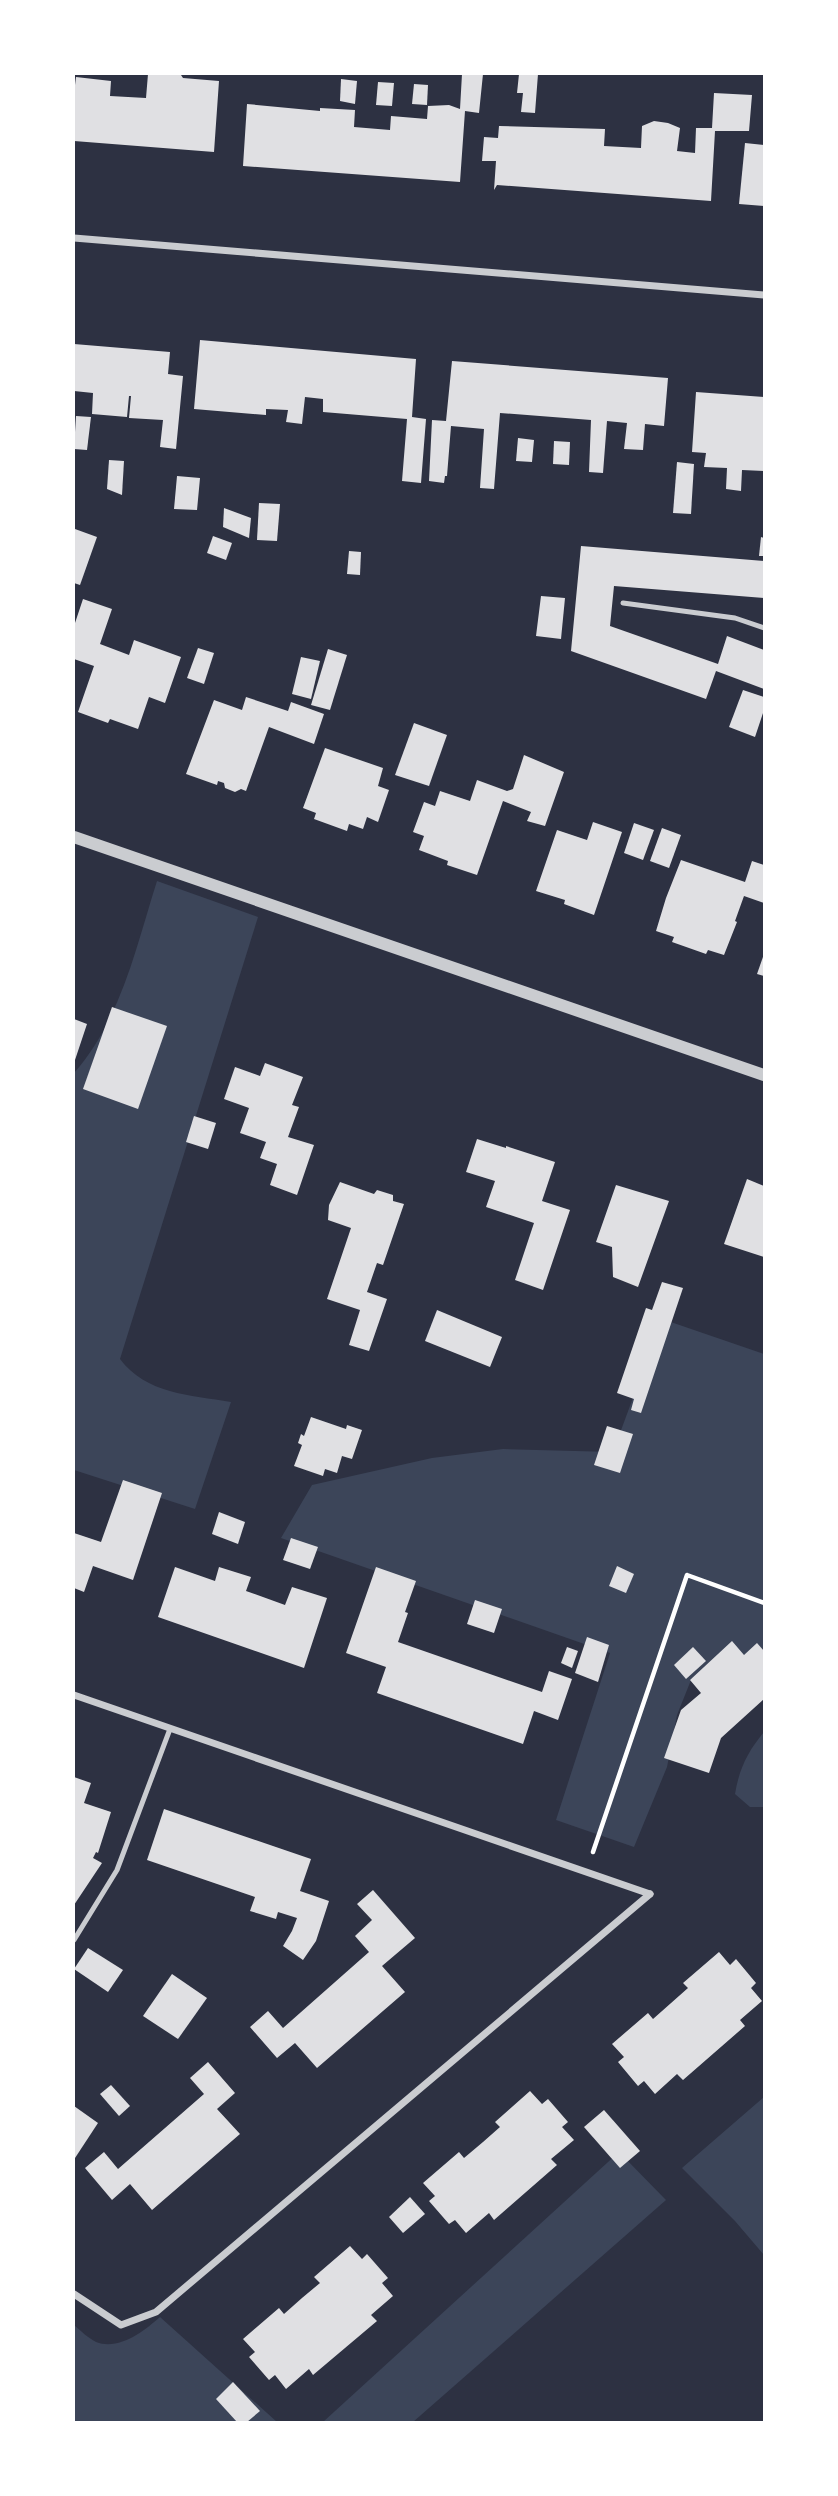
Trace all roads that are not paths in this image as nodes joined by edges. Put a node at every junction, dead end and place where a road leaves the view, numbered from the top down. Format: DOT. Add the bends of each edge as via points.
graph roads {
  1 [pos="74,237"];
  2 [pos="765,295"];
  3 [pos="623,603"];
  4 [pos="765,628"];
  5 [pos="74,837"];
  6 [pos="765,1075"];
  7 [pos="74,1695"];
  8 [pos="170,1729"];
  9 [pos="74,1940"];
  10 [pos="74,2294"];
  1 -- 2 [label="street"];
  3 -- 4 [label="lane" via="735,618"];
  5 -- 6 [label="street"];
  7 -- 8 [label="street"];
  8 -- 9 [label="lane" via="117,1870"];
  8 -- 10 [label="street" via="650,1894 156,2312 121,2325"];
}
